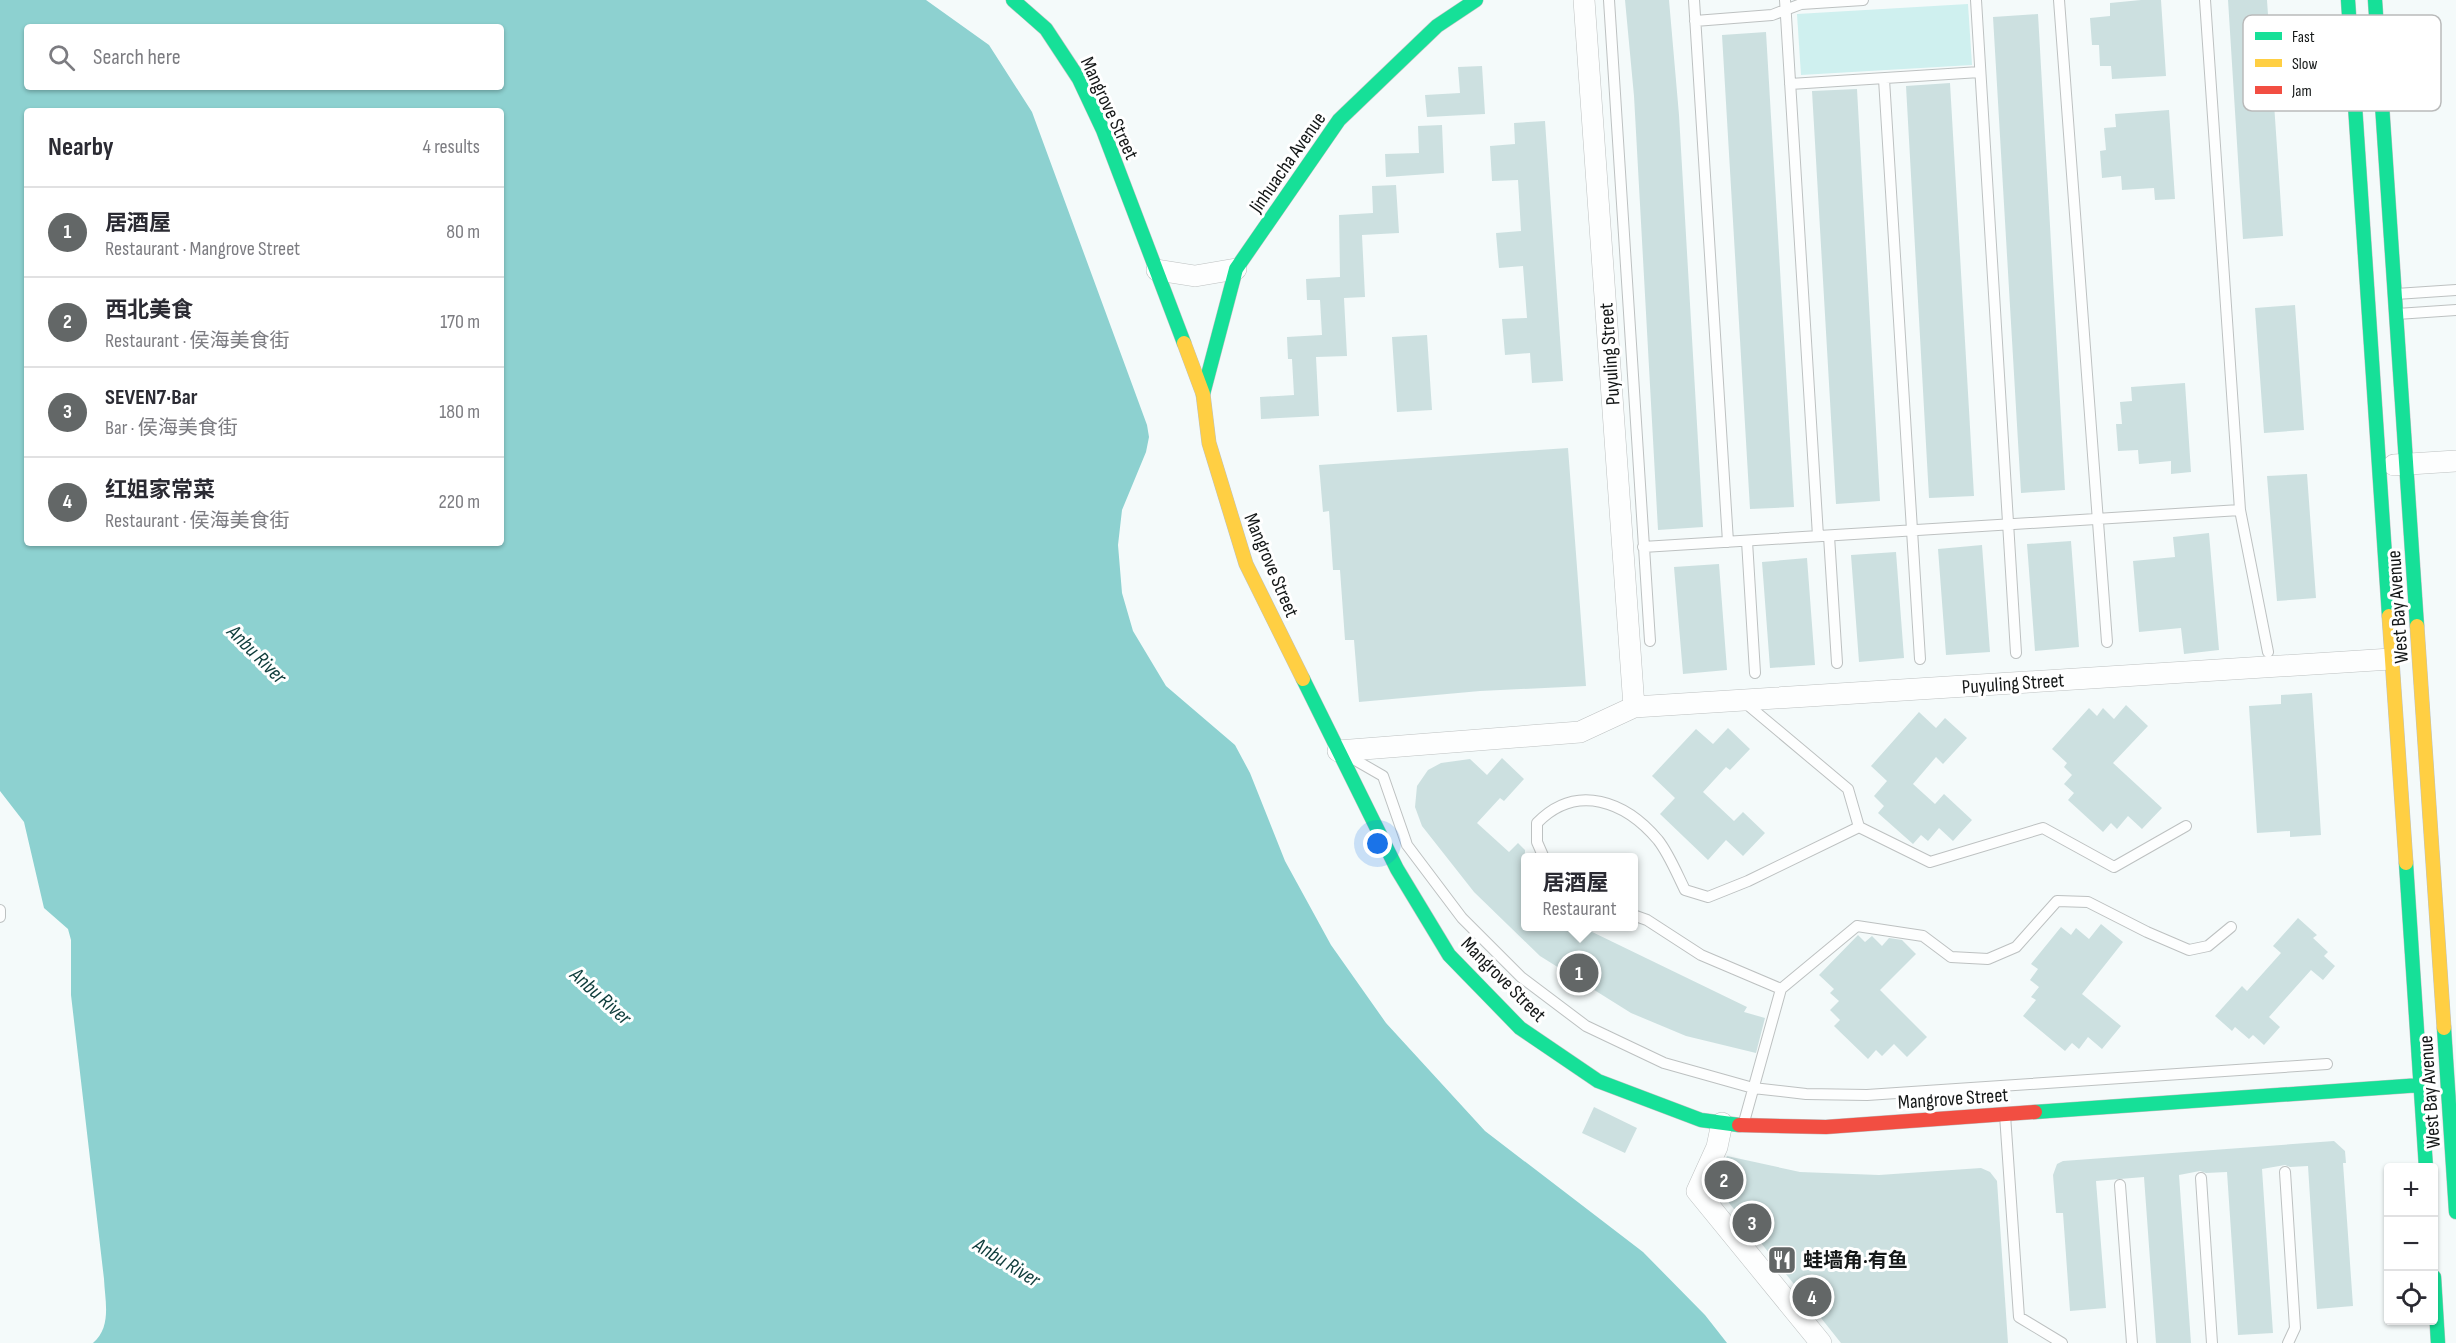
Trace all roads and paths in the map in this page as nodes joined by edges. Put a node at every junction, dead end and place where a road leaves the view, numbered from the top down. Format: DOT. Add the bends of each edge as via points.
graph roads {
  1 [pos="1013,0"];
  2 [pos="1476,0"];
  3 [pos="1584,0"];
  4 [pos="1609,0"];
  5 [pos="1694,0"];
  6 [pos="1863,0"];
  7 [pos="1976,0"];
  8 [pos="2059,0"];
  9 [pos="2205,0"];
  10 [pos="2339,0"];
  11 [pos="2348,0"];
  12 [pos="2375,0"];
  13 [pos="2387,0"];
  14 [pos="1785,5"];
  15 [pos="2343,15"];
  16 [pos="2349,15"];
  17 [pos="2376,15"];
  18 [pos="2384,15"];
  19 [pos="1695,21"];
  20 [pos="1980,72"];
  21 [pos="1884,79"];
  22 [pos="1790,84"];
  23 [pos="2355,111"];
  24 [pos="2383,111"];
  25 [pos="1236,269"];
  26 [pos="1157,270"];
  27 [pos="2456,290"];
  28 [pos="2396,294"];
  29 [pos="2456,310"];
  30 [pos="2397,314"];
  31 [pos="1203,394"];
  32 [pos="2456,461"];
  33 [pos="2407,465"];
  34 [pos="2379,466"];
  35 [pos="2240,510"];
  36 [pos="2099,519"];
  37 [pos="2008,525"];
  38 [pos="1912,531"];
  39 [pos="1818,536"];
  40 [pos="1829,536"];
  41 [pos="1747,541"];
  42 [pos="1728,542"];
  43 [pos="1643,547"];
  44 [pos="1650,641"];
  45 [pos="2107,642"];
  46 [pos="2268,652"];
  47 [pos="2016,653"];
  48 [pos="1920,659"];
  49 [pos="2391,659"];
  50 [pos="1837,663"];
  51 [pos="1755,673"];
  52 [pos="1742,700"];
  53 [pos="1634,707"];
  54 [pos="1338,751"];
  55 [pos="2186,826"];
  56 [pos="1858,827"];
  57 [pos="1542,853"];
  58 [pos="0,910"];
  59 [pos="0,917"];
  60 [pos="1638,917"];
  61 [pos="2231,927"];
  62 [pos="1781,989"];
  63 [pos="2327,1064"];
  64 [pos="2421,1085"];
  65 [pos="1753,1088"];
  66 [pos="2005,1114"];
  67 [pos="1732,1124"];
  68 [pos="2426,1163"];
  69 [pos="2284,1172"];
  70 [pos="2201,1178"];
  71 [pos="2120,1185"];
  72 [pos="2456,1212"];
  73 [pos="2437,1325"];
  74 [pos="1821,1343"];
  75 [pos="2061,1343"];
  76 [pos="2132,1343"];
  77 [pos="2212,1343"];
  78 [pos="2288,1343"];
  79 [pos="2438,1343"];
  1 -- 26 [label="street, Mangrove Street" via="1047,29 1079,79"];
  2 -- 25 [label="street, Jinhuacha Avenue" via="1437,26 1339,120"];
  3 -- 53 [label="street, Puyuling Street"];
  4 -- 43 [label="lane"];
  5 -- 19 [label="lane"];
  6 -- 14 [label="lane"];
  7 -- 20 [label="lane"];
  8 -- 36 [label="lane"];
  9 -- 35 [label="lane"];
  10 -- 15 [label="street"];
  11 -- 16 [label="street, West Bay Avenue"];
  12 -- 17 [label="street, West Bay Avenue"];
  13 -- 18 [label="street"];
  14 -- 19 [label="lane" via="1773,15"];
  14 -- 22 [label="lane"];
  19 -- 42 [label="lane"];
  20 -- 21 [label="lane"];
  20 -- 37 [label="lane"];
  21 -- 22 [label="lane"];
  21 -- 38 [label="lane"];
  22 -- 39 [label="lane"];
  23 -- 34 [label="street, West Bay Avenue"];
  24 -- 28 [label="street, West Bay Avenue"];
  25 -- 26 [label="street" via="1195,276"];
  25 -- 31 [label="street, Jinhuacha Avenue"];
  26 -- 31 [label="street, Mangrove Street"];
  27 -- 28 [label="lane"];
  28 -- 30 [label="street, West Bay Avenue"];
  29 -- 30 [label="lane"];
  30 -- 33 [label="street, West Bay Avenue"];
  31 -- 54 [label="street, Mangrove Street" via="1209,443 1246,564"];
  32 -- 33 [label="street"];
  33 -- 34 [label="street"];
  33 -- 72 [label="street, West Bay Avenue"];
  34 -- 49 [label="street, West Bay Avenue"];
  35 -- 36 [label="lane"];
  35 -- 46 [label="lane"];
  36 -- 37 [label="lane"];
  36 -- 45 [label="lane"];
  37 -- 38 [label="lane"];
  37 -- 47 [label="lane"];
  38 -- 40 [label="lane"];
  38 -- 48 [label="lane"];
  39 -- 40 [label="lane"];
  39 -- 41 [label="lane"];
  40 -- 50 [label="lane"];
  41 -- 42 [label="lane"];
  41 -- 51 [label="lane"];
  42 -- 43 [label="lane"];
  43 -- 44 [label="lane"];
  49 -- 52 [label="street, Puyuling Street"];
  49 -- 64 [label="street, West Bay Avenue"];
  52 -- 53 [label="street, Puyuling Street"];
  52 -- 56 [label="lane" via="1848,789"];
  53 -- 54 [label="street, Puyuling Street" via="1580,732"];
  54 -- 65 [label="lane" via="1383,776 1407,845 1462,918 1521,977 1586,1026 1664,1063"];
  54 -- 67 [label="street, Mangrove Street" via="1396,869 1449,955 1520,1028 1598,1081 1672,1110"];
  55 -- 56 [label="lane" via="2114,867 2043,828 1930,862"];
  56 -- 57 [label="lane" via="1708,897 1685,890 1659,841 1630,814 1599,800 1572,802 1550,810 1537,823 1537,842"];
  58 -- 59 [label="lane"];
  60 -- 62 [label="lane" via="1701,955"];
  61 -- 62 [label="lane" via="2208,946 2189,950 2088,902 2057,901 2016,947 1988,959 1951,957 1923,936 1857,926"];
  62 -- 65 [label="lane"];
  63 -- 65 [label="lane" via="1867,1095"];
  64 -- 66 [label="street, Mangrove Street"];
  64 -- 68 [label="street, West Bay Avenue"];
  65 -- 67 [label="lane"];
  66 -- 67 [label="street, Mangrove Street" via="1826,1127"];
  66 -- 75 [label="lane" via="2019,1317"];
  67 -- 74 [label="street" via="1697,1191"];
  69 -- 78 [label="lane" via="2295,1328"];
  70 -- 77 [label="lane"];
  71 -- 76 [label="lane"];
  73 -- 79 [label="street"];
}
